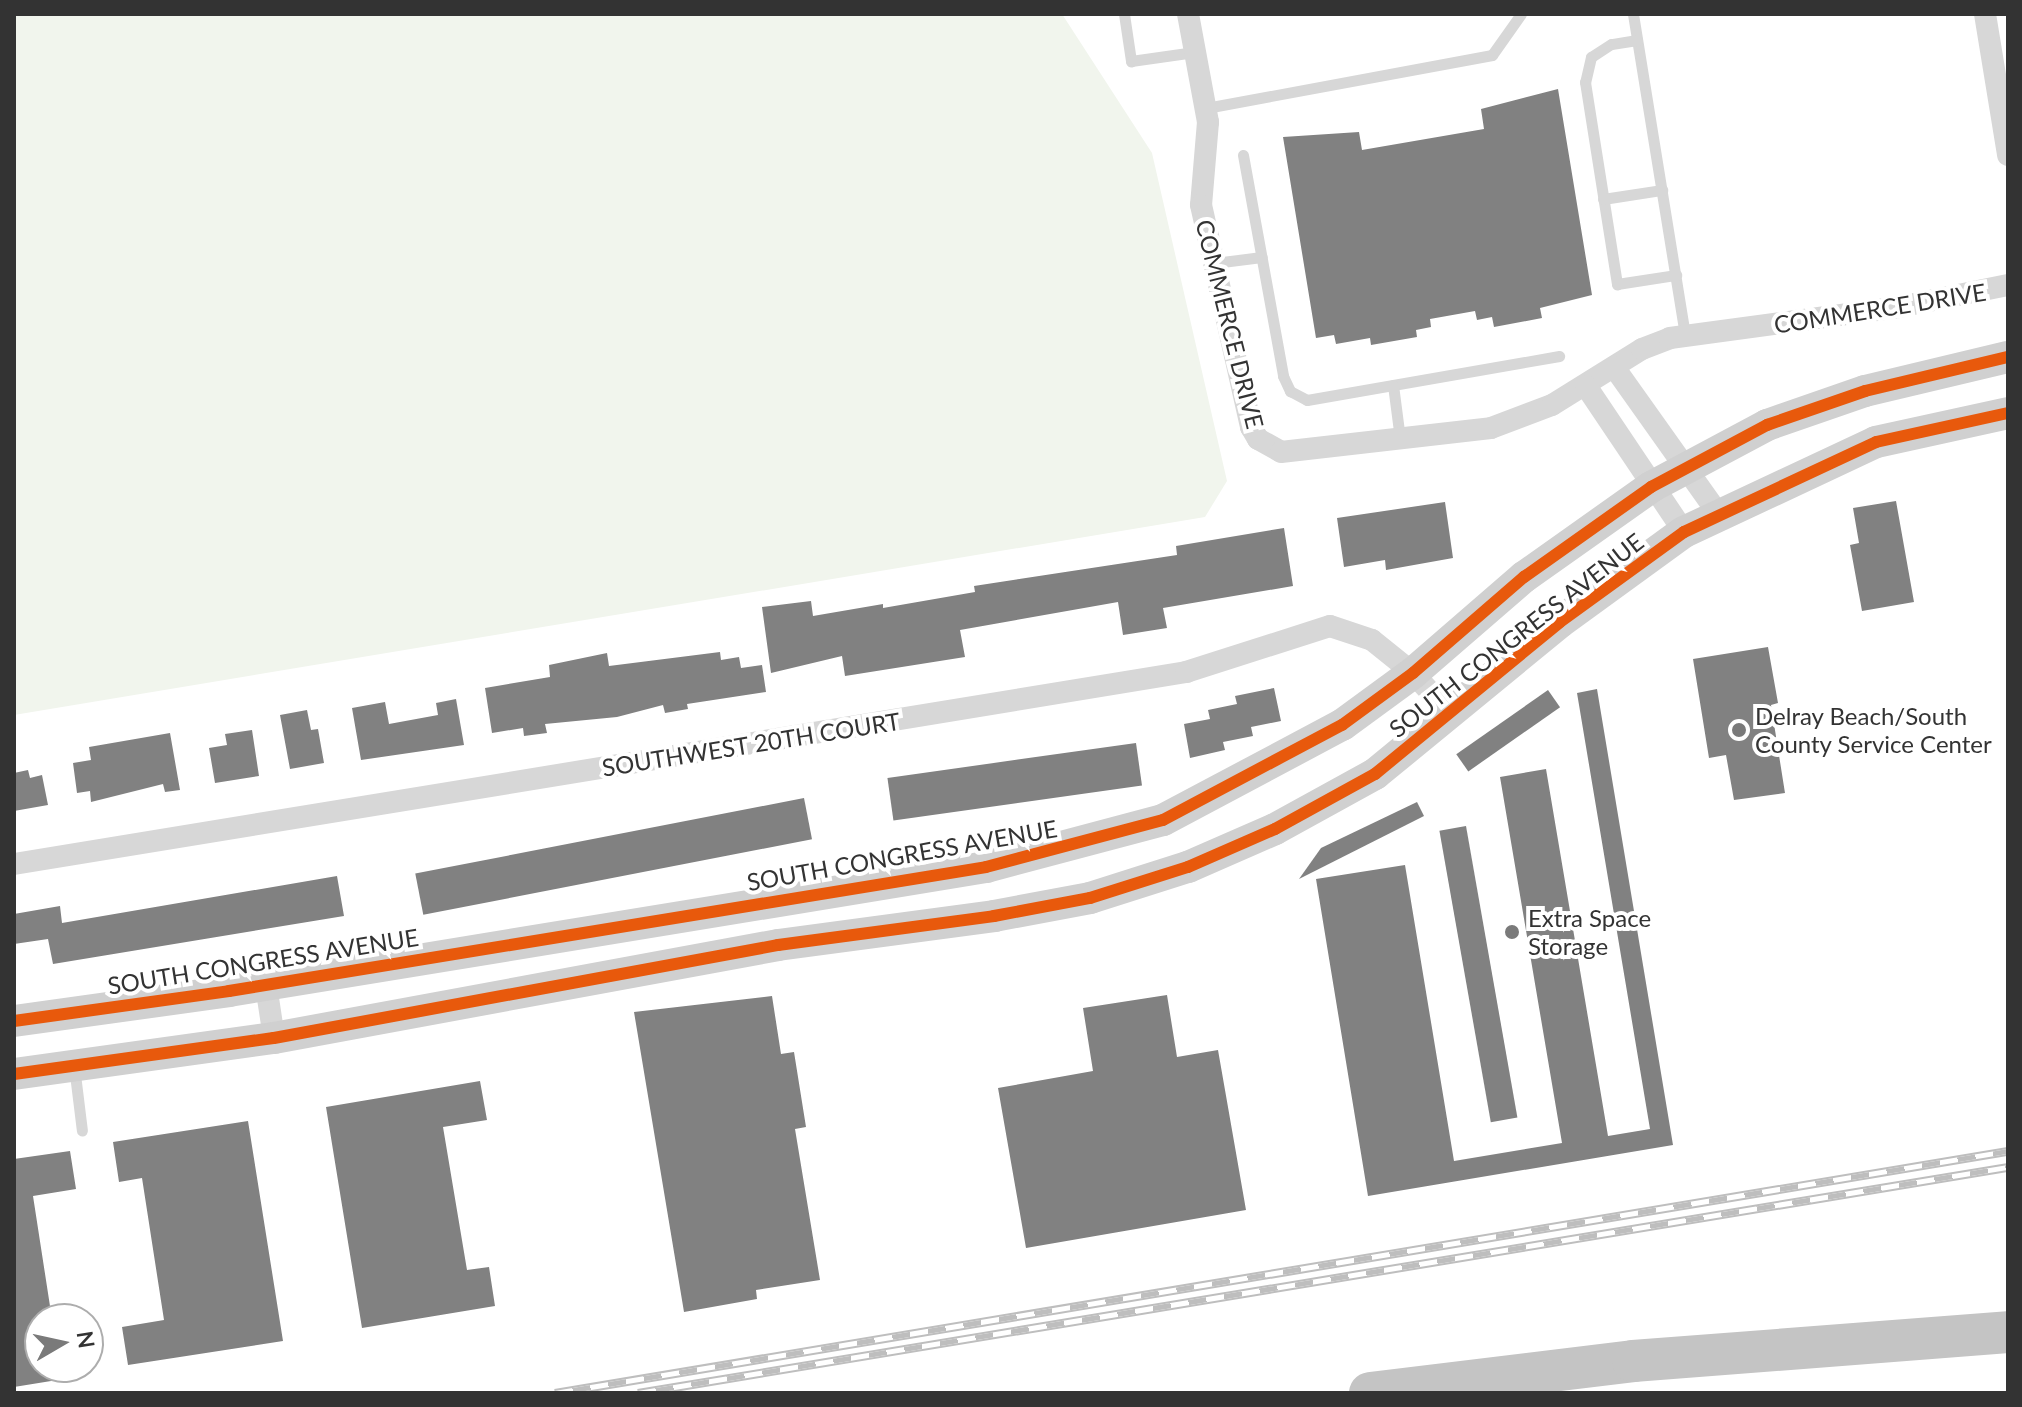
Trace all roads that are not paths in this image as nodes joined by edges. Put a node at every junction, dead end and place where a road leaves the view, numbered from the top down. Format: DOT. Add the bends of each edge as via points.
graph roads {
  1 [pos="1124,14"];
  2 [pos="1188,14"];
  3 [pos="1521,14"];
  4 [pos="1633,14"];
  5 [pos="1985,14"];
  6 [pos="1637,40"];
  7 [pos="1194,52"];
  8 [pos="1206,108"];
  9 [pos="1243,155"];
  10 [pos="2008,155"];
  11 [pos="1662,190"];
  12 [pos="1603,199"];
  13 [pos="1262,257"];
  14 [pos="1214,263"];
  15 [pos="1676,275"];
  16 [pos="2008,285"];
  17 [pos="1685,335"];
  18 [pos="1559,356"];
  19 [pos="2008,357"];
  20 [pos="1614,367"];
  21 [pos="1393,385"];
  22 [pos="1586,386"];
  23 [pos="2008,413"];
  24 [pos="1400,439"];
  25 [pos="1682,471"];
  26 [pos="1651,487"];
  27 [pos="1719,515"];
  28 [pos="1684,532"];
  29 [pos="1413,673"];
  30 [pos="1450,714"];
  31 [pos="14,864"];
  32 [pos="770,900"];
  33 [pos="778,945"];
  34 [pos="266,985"];
  35 [pos="14,1021"];
  36 [pos="274,1038"];
  37 [pos="74,1066"];
  38 [pos="14,1074"];
  39 [pos="82,1131"];
  40 [pos="2008,1332"];
  41 [pos="1370,1393"];
  1 -- 7 [label="lane" via="1131,61"];
  2 -- 7 [label="street, COMMERCE DRIVE"];
  3 -- 8 [label="lane" via="1492,55"];
  4 -- 6 [label="lane"];
  5 -- 10 [label="street"];
  6 -- 11 [label="lane"];
  6 -- 12 [label="lane" via="1611,44 1591,57 1585,82"];
  7 -- 8 [label="street, COMMERCE DRIVE"];
  8 -- 14 [label="street, COMMERCE DRIVE" via="1201,205"];
  9 -- 13 [label="lane"];
  11 -- 12 [label="lane"];
  11 -- 15 [label="lane"];
  12 -- 15 [label="lane" via="1617,284"];
  13 -- 14 [label="lane"];
  13 -- 21 [label="lane" via="1290,391 1307,400"];
  14 -- 24 [label="street, COMMERCE DRIVE" via="1258,439 1269,448 1294,452"];
  15 -- 17 [label="lane"];
  16 -- 17 [label="street, COMMERCE DRIVE" via="1899,307"];
  17 -- 20 [label="street, COMMERCE DRIVE" via="1656,343"];
  18 -- 21 [label="lane"];
  19 -- 25 [label="main road, SOUTH CONGRESS AVENUE" via="1837,400 1767,425"];
  20 -- 22 [label="street, COMMERCE DRIVE"];
  20 -- 25 [label="street"];
  21 -- 24 [label="lane"];
  22 -- 24 [label="street, COMMERCE DRIVE" via="1491,428"];
  22 -- 26 [label="street"];
  23 -- 27 [label="main road, SOUTH CONGRESS AVENUE" via="1876,442"];
  25 -- 26 [label="main road, SOUTH CONGRESS AVENUE"];
  25 -- 27 [label="street"];
  26 -- 28 [label="street"];
  26 -- 29 [label="main road, SOUTH CONGRESS AVENUE" via="1524,577"];
  27 -- 28 [label="main road, SOUTH CONGRESS AVENUE"];
  28 -- 30 [label="main road, SOUTH CONGRESS AVENUE" via="1560,622"];
  29 -- 30 [label="street, SOUTHWEST 20TH COURT"];
  29 -- 31 [label="street, SOUTHWEST 20TH COURT" via="1359,632 1314,627 1227,662 1186,672"];
  29 -- 32 [label="main road, SOUTH CONGRESS AVENUE" via="1342,725 1163,820 986,867"];
  30 -- 33 [label="main road, SOUTH CONGRESS AVENUE" via="1375,774 1275,829 1188,867 1049,906"];
  32 -- 33 [label="street"];
  32 -- 34 [label="main road, SOUTH CONGRESS AVENUE"];
  33 -- 36 [label="main road, SOUTH CONGRESS AVENUE"];
  34 -- 35 [label="main road, SOUTH CONGRESS AVENUE"];
  34 -- 36 [label="street"];
  36 -- 37 [label="main road, SOUTH CONGRESS AVENUE"];
  37 -- 38 [label="main road, SOUTH CONGRESS AVENUE"];
  37 -- 39 [label="lane"];
  40 -- 41 [label="highway" via="1648,1360"];
}
